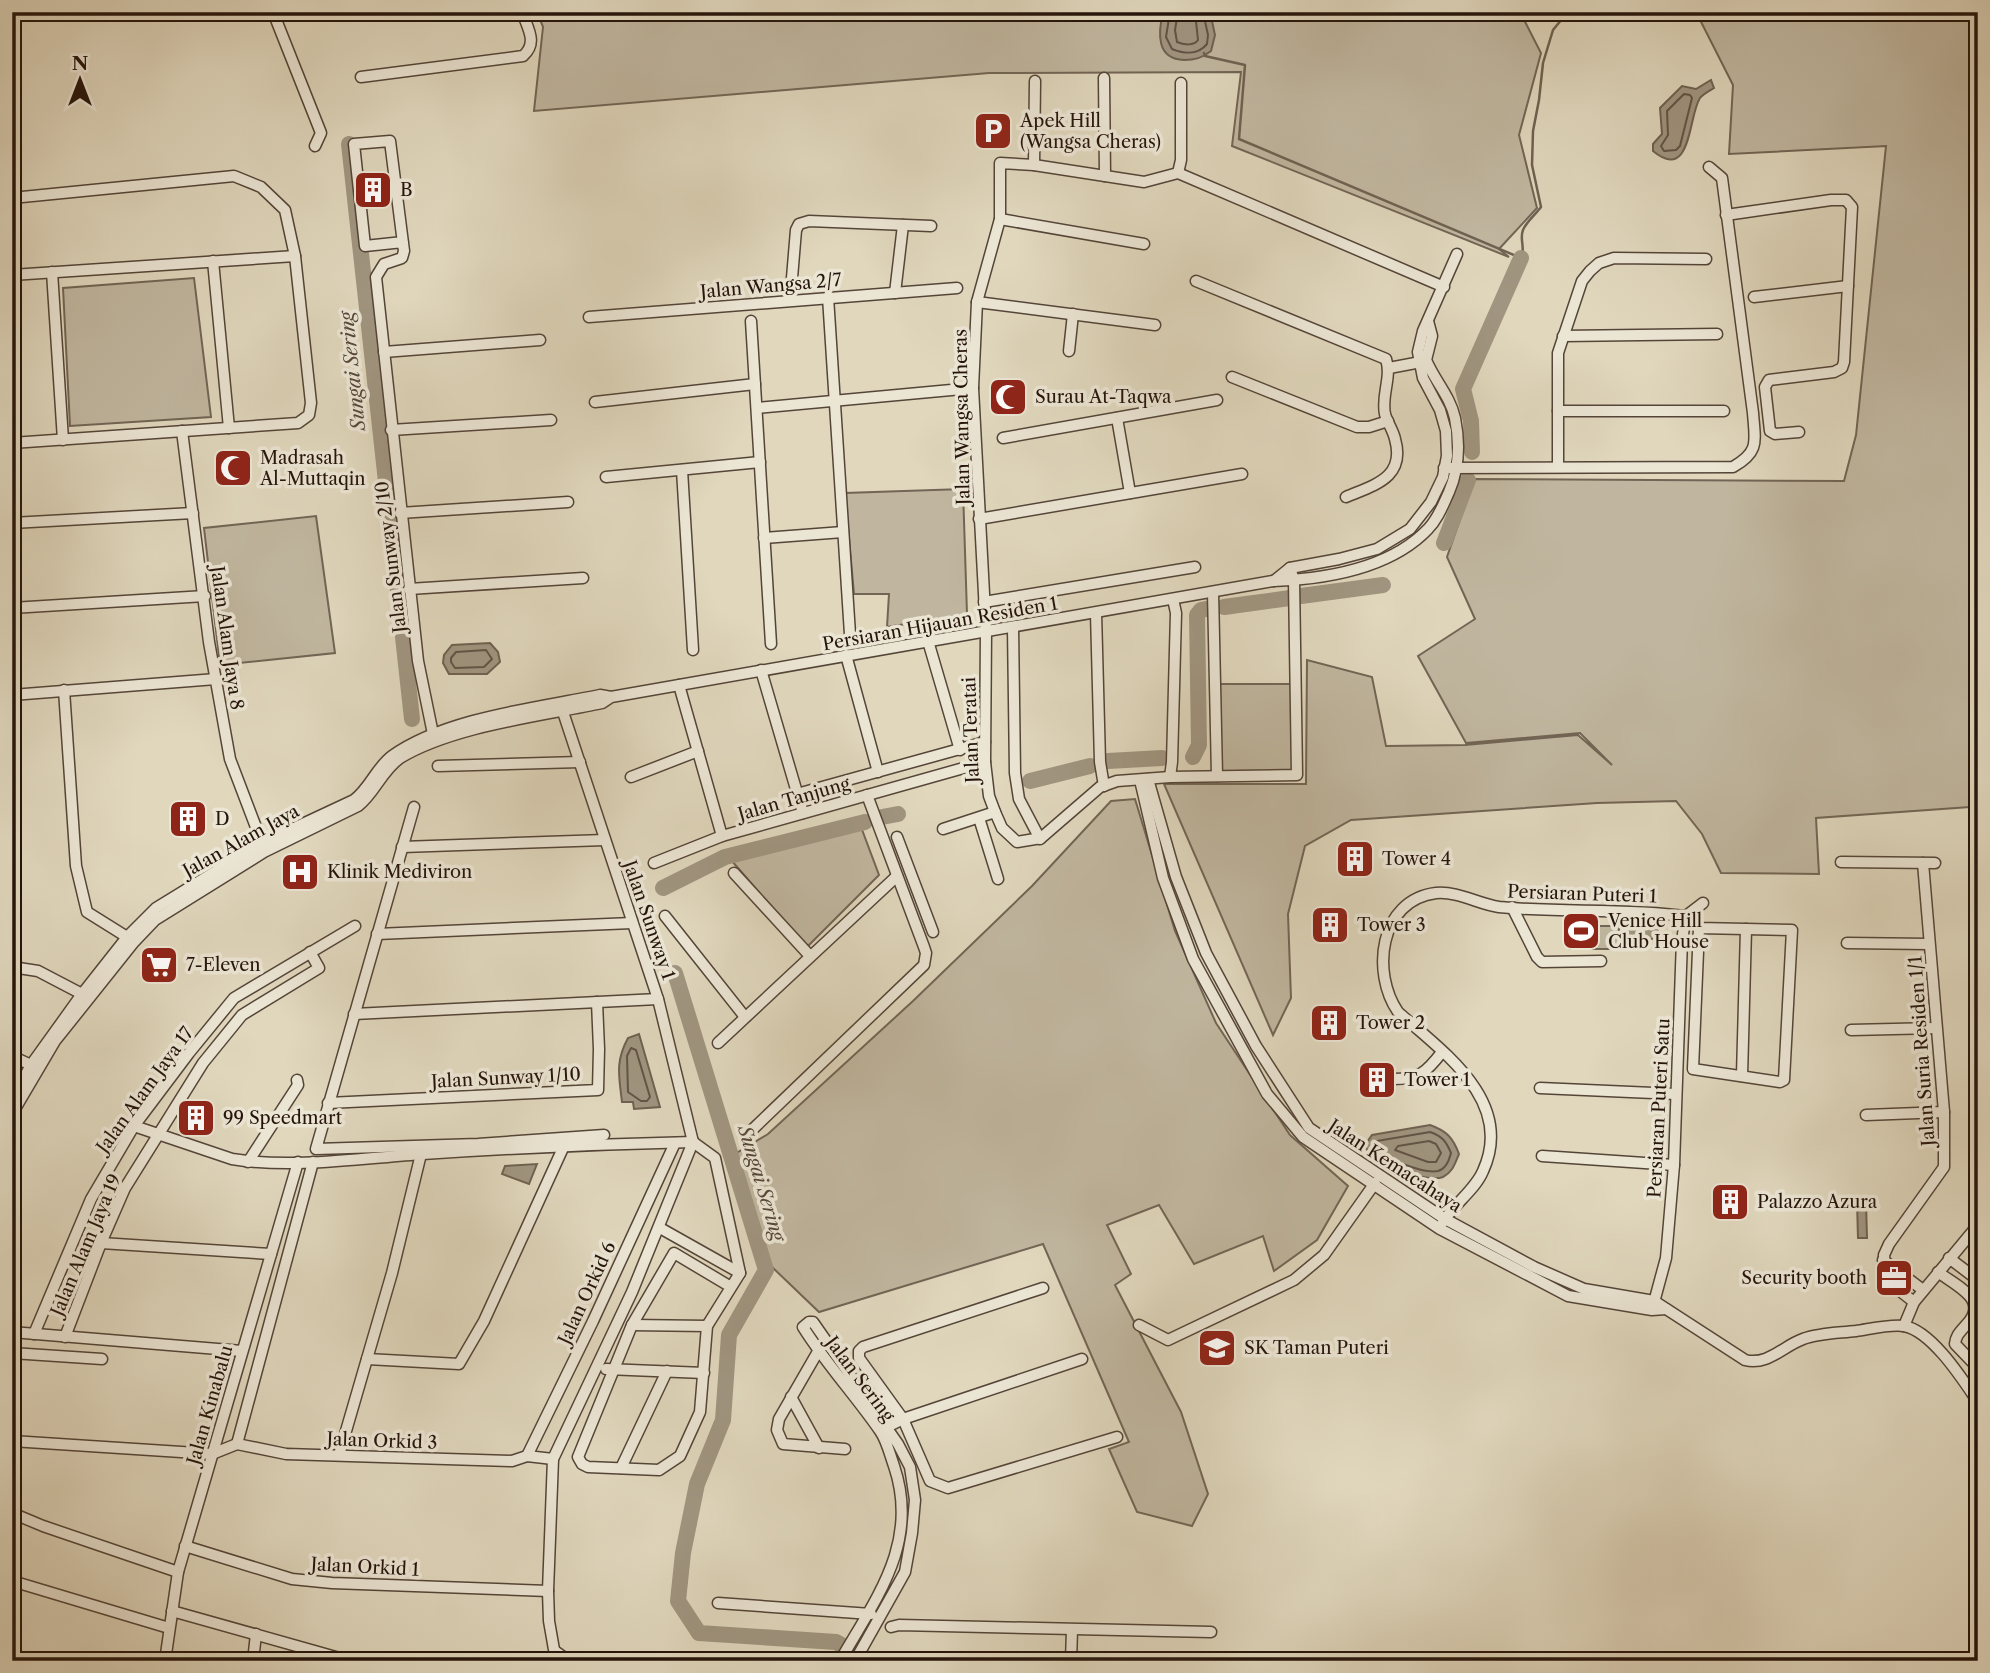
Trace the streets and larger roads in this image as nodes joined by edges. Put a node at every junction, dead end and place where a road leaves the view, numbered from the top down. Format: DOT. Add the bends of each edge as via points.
graph roads {
  1 [pos="273,12"];
  2 [pos="522,12"];
  3 [pos="361,77"];
  4 [pos="1104,78"];
  5 [pos="1035,81"];
  6 [pos="1181,83"];
  7 [pos="315,146"];
  8 [pos="1034,165"];
  9 [pos="1709,167"];
  10 [pos="1178,173"];
  11 [pos="1105,176"];
  12 [pos="12,198"];
  13 [pos="1726,215"];
  14 [pos="1000,219"];
  15 [pos="903,225"];
  16 [pos="930,226"];
  17 [pos="403,242"];
  18 [pos="1144,244"];
  19 [pos="1457,254"];
  20 [pos="295,256"];
  21 [pos="1706,259"];
  22 [pos="213,261"];
  23 [pos="52,272"];
  24 [pos="12,275"];
  25 [pos="792,278"];
  26 [pos="1196,281"];
  27 [pos="1848,286"];
  28 [pos="1444,287"];
  29 [pos="957,288"];
  30 [pos="895,293"];
  31 [pos="828,297"];
  32 [pos="1754,297"];
  33 [pos="977,302"];
  34 [pos="1073,314"];
  35 [pos="589,317"];
  36 [pos="751,321"];
  37 [pos="1155,325"];
  38 [pos="1717,334"];
  39 [pos="1563,335"];
  40 [pos="540,340"];
  41 [pos="1069,351"];
  42 [pos="384,352"];
  43 [pos="1423,361"];
  44 [pos="1389,368"];
  45 [pos="1232,377"];
  46 [pos="755,384"];
  47 [pos="973,388"];
  48 [pos="1217,400"];
  49 [pos="595,401"];
  50 [pos="835,401"];
  51 [pos="757,408"];
  52 [pos="1558,411"];
  53 [pos="1724,411"];
  54 [pos="1117,418"];
  55 [pos="551,420"];
  56 [pos="1388,421"];
  57 [pos="229,428"];
  58 [pos="391,430"];
  59 [pos="182,431"];
  60 [pos="1799,432"];
  61 [pos="1003,438"];
  62 [pos="63,440"];
  63 [pos="12,443"];
  64 [pos="760,462"];
  65 [pos="1558,467"];
  66 [pos="1444,468"];
  67 [pos="1458,468"];
  68 [pos="682,470"];
  69 [pos="1242,474"];
  70 [pos="606,477"];
  71 [pos="1130,493"];
  72 [pos="1346,497"];
  73 [pos="568,502"];
  74 [pos="193,513"];
  75 [pos="400,513"];
  76 [pos="979,519"];
  77 [pos="12,523"];
  78 [pos="843,532"];
  79 [pos="764,538"];
  80 [pos="1377,549"];
  81 [pos="1382,561"];
  82 [pos="1195,567"];
  83 [pos="1290,568"];
  84 [pos="583,578"];
  85 [pos="1294,580"];
  86 [pos="1273,581"];
  87 [pos="409,589"];
  88 [pos="1213,592"];
  89 [pos="205,596"];
  90 [pos="1173,598"];
  91 [pos="984,602"];
  92 [pos="12,608"];
  93 [pos="1096,613"];
  94 [pos="1013,627"];
  95 [pos="986,631"];
  96 [pos="850,634"];
  97 [pos="928,641"];
  98 [pos="771,644"];
  99 [pos="693,650"];
  100 [pos="846,655"];
  101 [pos="761,670"];
  102 [pos="216,679"];
  103 [pos="679,685"];
  104 [pos="64,690"];
  105 [pos="12,695"];
  106 [pos="574,705"];
  107 [pos="550,710"];
  108 [pos="563,712"];
  109 [pos="567,724"];
  110 [pos="465,733"];
  111 [pos="433,734"];
  112 [pos="985,742"];
  113 [pos="960,750"];
  114 [pos="698,751"];
  115 [pos="399,759"];
  116 [pos="580,762"];
  117 [pos="985,762"];
  118 [pos="438,766"];
  119 [pos="878,772"];
  120 [pos="1217,776"];
  121 [pos="631,777"];
  122 [pos="1170,777"];
  123 [pos="1144,780"];
  124 [pos="1104,786"];
  125 [pos="797,794"];
  126 [pos="867,795"];
  127 [pos="414,807"];
  128 [pos="995,812"];
  129 [pos="803,813"];
  130 [pos="979,818"];
  131 [pos="943,829"];
  132 [pos="722,836"];
  133 [pos="897,836"];
  134 [pos="1040,839"];
  135 [pos="605,840"];
  136 [pos="262,843"];
  137 [pos="402,847"];
  138 [pos="1841,862"];
  139 [pos="654,863"];
  140 [pos="1923,863"];
  141 [pos="1935,863"];
  142 [pos="734,873"];
  143 [pos="897,876"];
  144 [pos="998,879"];
  145 [pos="1703,903"];
  146 [pos="1512,907"];
  147 [pos="12,913"];
  148 [pos="665,916"];
  149 [pos="1686,916"];
  150 [pos="632,922"];
  151 [pos="355,926"];
  152 [pos="1699,928"];
  153 [pos="1746,929"];
  154 [pos="933,932"];
  155 [pos="377,933"];
  156 [pos="127,937"];
  157 [pos="1847,943"];
  158 [pos="1929,944"];
  159 [pos="310,952"];
  160 [pos="810,956"];
  161 [pos="1601,961"];
  162 [pos="14,967"];
  163 [pos="82,994"];
  164 [pos="658,999"];
  165 [pos="597,1002"];
  166 [pos="354,1014"];
  167 [pos="746,1017"];
  168 [pos="1936,1028"];
  169 [pos="1851,1030"];
  170 [pos="718,1043"];
  171 [pos="1442,1052"];
  172 [pos="12,1056"];
  173 [pos="31,1065"];
  174 [pos="1742,1076"];
  175 [pos="1393,1079"];
  176 [pos="297,1080"];
  177 [pos="1540,1088"];
  178 [pos="1676,1094"];
  179 [pos="12,1100"];
  180 [pos="328,1103"];
  181 [pos="1944,1112"];
  182 [pos="12,1114"];
  183 [pos="1866,1115"];
  184 [pos="134,1126"];
  185 [pos="754,1129"];
  186 [pos="158,1135"];
  187 [pos="604,1136"];
  188 [pos="694,1142"];
  189 [pos="675,1143"];
  190 [pos="563,1148"];
  191 [pos="421,1154"];
  192 [pos="1542,1156"];
  193 [pos="298,1161"];
  194 [pos="248,1162"];
  195 [pos="313,1162"];
  196 [pos="1674,1165"];
  197 [pos="1379,1177"];
  198 [pos="1372,1186"];
  199 [pos="1442,1224"];
  200 [pos="1978,1225"];
  201 [pos="660,1228"];
  202 [pos="101,1243"];
  203 [pos="271,1254"];
  204 [pos="1949,1258"];
  205 [pos="1883,1260"];
  206 [pos="1938,1272"];
  207 [pos="740,1273"];
  208 [pos="1976,1275"];
  209 [pos="731,1287"];
  210 [pos="1043,1288"];
  211 [pos="1923,1290"];
  212 [pos="1963,1291"];
  213 [pos="632,1292"];
  214 [pos="647,1301"];
  215 [pos="1914,1302"];
  216 [pos="1653,1306"];
  217 [pos="632,1325"];
  218 [pos="1139,1325"];
  219 [pos="707,1326"];
  220 [pos="1905,1326"];
  221 [pos="12,1332"];
  222 [pos="34,1334"];
  223 [pos="65,1337"];
  224 [pos="242,1351"];
  225 [pos="12,1353"];
  226 [pos="102,1359"];
  227 [pos="367,1359"];
  228 [pos="1083,1359"];
  229 [pos="1978,1367"];
  230 [pos="597,1368"];
  231 [pos="612,1369"];
  232 [pos="667,1371"];
  233 [pos="704,1373"];
  234 [pos="791,1396"];
  235 [pos="1978,1402"];
  236 [pos="903,1419"];
  237 [pos="884,1429"];
  238 [pos="1117,1437"];
  239 [pos="12,1441"];
  240 [pos="236,1444"];
  241 [pos="819,1448"];
  242 [pos="845,1449"];
  243 [pos="212,1454"];
  244 [pos="339,1455"];
  245 [pos="527,1456"];
  246 [pos="553,1458"];
  247 [pos="621,1468"];
  248 [pos="13,1517"];
  249 [pos="185,1546"];
  250 [pos="178,1572"];
  251 [pos="12,1581"];
  252 [pos="548,1591"];
  253 [pos="718,1603"];
  254 [pos="172,1611"];
  255 [pos="866,1614"];
  256 [pos="877,1620"];
  257 [pos="169,1628"];
  258 [pos="891,1628"];
  259 [pos="1072,1630"];
  260 [pos="1211,1632"];
  261 [pos="257,1634"];
  262 [pos="555,1656"];
  263 [pos="840,1660"];
  264 [pos="165,1661"];
  265 [pos="253,1661"];
  266 [pos="350,1661"];
  267 [pos="569,1661"];
  268 [pos="855,1661"];
  269 [pos="1071,1661"];
  1 -- 7 [label="street" via="321,133"];
  2 -- 3 [label="street" via="533,42 523,56"];
  4 -- 11 [label="street"];
  5 -- 8 [label="street"];
  6 -- 10 [label="street"];
  8 -- 11 [label="street"];
  8 -- 14 [label="street, Jalan Wangsa Cheras" via="1000,163"];
  9 -- 13 [label="street" via="1722,178"];
  10 -- 11 [label="street" via="1144,182"];
  10 -- 28 [label="street"];
  12 -- 20 [label="street" via="234,176 261,187 285,210"];
  13 -- 27 [label="street" via="1846,200 1852,207"];
  13 -- 65 [label="street" via="1754,451 1733,467"];
  14 -- 18 [label="street"];
  14 -- 33 [label="street, Jalan Wangsa Cheras"];
  15 -- 16 [label="street"];
  15 -- 25 [label="street" via="799,224"];
  15 -- 30 [label="street"];
  17 -- 17 [label="street" via="390,141 354,144 365,246"];
  17 -- 42 [label="street, Jalan Sunway 2/10" via="402,258 384,264 376,277"];
  19 -- 28 [label="street"];
  20 -- 22 [label="street"];
  20 -- 57 [label="street" via="309,415 298,423"];
  21 -- 39 [label="street" via="1614,258 1600,263 1582,281"];
  22 -- 23 [label="street"];
  22 -- 57 [label="street"];
  23 -- 24 [label="street"];
  23 -- 62 [label="street"];
  26 -- 44 [label="street" via="1386,359"];
  27 -- 32 [label="street"];
  27 -- 60 [label="street" via="1842,368 1769,380 1765,387 1770,430 1775,434"];
  28 -- 43 [label="street" via="1418,352"];
  29 -- 30 [label="street, Jalan Wangsa 2/7"];
  30 -- 31 [label="street, Jalan Wangsa 2/7"];
  31 -- 35 [label="street, Jalan Wangsa 2/7"];
  31 -- 50 [label="street"];
  33 -- 34 [label="street"];
  33 -- 47 [label="street, Jalan Wangsa Cheras"];
  34 -- 37 [label="street"];
  34 -- 41 [label="street"];
  36 -- 46 [label="street"];
  38 -- 39 [label="street"];
  39 -- 52 [label="street" via="1558,353"];
  40 -- 42 [label="street"];
  42 -- 58 [label="street, Jalan Sunway 2/10"];
  43 -- 44 [label="street"];
  43 -- 66 [label="street, Persiaran Hijauan Residen 1" via="1423,378 1446,431"];
  43 -- 67 [label="street, Persiaran Hijauan Residen 1" via="1451,407"];
  44 -- 56 [label="street"];
  45 -- 56 [label="street" via="1357,427"];
  46 -- 49 [label="street"];
  46 -- 51 [label="street"];
  47 -- 50 [label="street"];
  47 -- 76 [label="street, Jalan Wangsa Cheras"];
  48 -- 54 [label="street"];
  50 -- 51 [label="street"];
  50 -- 78 [label="street"];
  51 -- 64 [label="street"];
  52 -- 53 [label="street"];
  52 -- 65 [label="street"];
  54 -- 61 [label="street"];
  54 -- 71 [label="street"];
  55 -- 58 [label="street"];
  56 -- 72 [label="street" via="1398,452 1394,469 1384,481"];
  57 -- 59 [label="street"];
  58 -- 75 [label="street, Jalan Sunway 2/10"];
  59 -- 62 [label="street"];
  59 -- 74 [label="street, Jalan Alam Jaya 8"];
  62 -- 63 [label="street"];
  64 -- 68 [label="street"];
  64 -- 79 [label="street"];
  65 -- 67 [label="street"];
  66 -- 67 [label="street"];
  66 -- 80 [label="street, Persiaran Hijauan Residen 1" via="1431,502 1418,520"];
  67 -- 81 [label="street, Persiaran Hijauan Residen 1" via="1429,528"];
  68 -- 70 [label="street"];
  68 -- 99 [label="street"];
  69 -- 71 [label="street"];
  71 -- 76 [label="street"];
  73 -- 75 [label="street"];
  74 -- 77 [label="street"];
  74 -- 89 [label="street, Jalan Alam Jaya 8"];
  75 -- 87 [label="street, Jalan Sunway 2/10"];
  76 -- 91 [label="street, Jalan Wangsa Cheras"];
  78 -- 79 [label="street"];
  78 -- 96 [label="street"];
  79 -- 98 [label="street"];
  80 -- 81 [label="street"];
  80 -- 83 [label="street, Persiaran Hijauan Residen 1"];
  81 -- 85 [label="street, Persiaran Hijauan Residen 1"];
  82 -- 91 [label="street"];
  83 -- 85 [label="street"];
  83 -- 86 [label="street, Persiaran Hijauan Residen 1"];
  84 -- 87 [label="street"];
  85 -- 86 [label="street, Persiaran Hijauan Residen 1"];
  85 -- 120 [label="street" via="1297,775"];
  86 -- 88 [label="street, Persiaran Hijauan Residen 1"];
  87 -- 111 [label="street, Jalan Sunway 2/10"];
  88 -- 90 [label="street, Persiaran Hijauan Residen 1"];
  88 -- 120 [label="street"];
  89 -- 92 [label="street"];
  89 -- 102 [label="street, Jalan Alam Jaya 8"];
  90 -- 93 [label="street, Persiaran Hijauan Residen 1"];
  90 -- 122 [label="street"];
  91 -- 95 [label="street, Jalan Wangsa Cheras"];
  93 -- 94 [label="street, Persiaran Hijauan Residen 1"];
  93 -- 124 [label="street"];
  94 -- 95 [label="street, Persiaran Hijauan Residen 1"];
  94 -- 134 [label="street" via="1015,774 1019,799"];
  95 -- 97 [label="street, Persiaran Hijauan Residen 1"];
  95 -- 112 [label="street, Jalan Teratai"];
  97 -- 100 [label="street, Persiaran Hijauan Residen 1"];
  97 -- 113 [label="street"];
  100 -- 101 [label="street, Persiaran Hijauan Residen 1"];
  100 -- 119 [label="street"];
  101 -- 103 [label="street, Persiaran Hijauan Residen 1"];
  101 -- 125 [label="street"];
  102 -- 104 [label="street"];
  102 -- 136 [label="street, Jalan Alam Jaya 8" via="230,759"];
  103 -- 106 [label="street, Persiaran Hijauan Residen 1"];
  103 -- 114 [label="street, Jalan Tanjung"];
  104 -- 105 [label="street"];
  104 -- 156 [label="street" via="76,866 86,912"];
  106 -- 107 [label="street, Persiaran Hijauan Residen 1"];
  106 -- 108 [label="street, Persiaran Hijauan Residen 1"];
  106 -- 109 [label="street"];
  107 -- 108 [label="street, Jalan Alam Jaya"];
  107 -- 109 [label="street"];
  107 -- 110 [label="street, Jalan Alam Jaya"];
  107 -- 111 [label="street, Jalan Alam Jaya" via="478,720"];
  108 -- 109 [label="street, Jalan Sunway 1"];
  109 -- 116 [label="street, Jalan Sunway 1"];
  110 -- 111 [label="street" via="444,738"];
  110 -- 115 [label="street, Jalan Alam Jaya"];
  111 -- 115 [label="street"];
  111 -- 136 [label="street, Jalan Alam Jaya" via="392,756 354,800"];
  112 -- 113 [label="street"];
  112 -- 117 [label="street, Jalan Teratai"];
  113 -- 119 [label="street"];
  114 -- 121 [label="street"];
  114 -- 132 [label="street, Jalan Tanjung"];
  115 -- 182 [label="street, Jalan Alam Jaya" via="358,806 264,852 155,920 55,1041"];
  116 -- 118 [label="street"];
  116 -- 135 [label="street, Jalan Sunway 1"];
  117 -- 126 [label="street, Jalan Tanjung"];
  117 -- 128 [label="street, Jalan Teratai"];
  119 -- 125 [label="street"];
  120 -- 122 [label="street"];
  122 -- 123 [label="street"];
  123 -- 124 [label="street"];
  123 -- 197 [label="street, Jalan Kemacahaya" via="1206,953 1256,1046 1309,1128"];
  123 -- 198 [label="street, Jalan Kemacahaya" via="1163,878 1193,959 1267,1094 1303,1137"];
  124 -- 134 [label="street"];
  125 -- 129 [label="street"];
  126 -- 129 [label="street, Jalan Tanjung"];
  126 -- 143 [label="street"];
  127 -- 137 [label="street"];
  128 -- 130 [label="street"];
  128 -- 134 [label="street, Jalan Teratai" via="1002,828 1017,842"];
  129 -- 132 [label="street, Jalan Tanjung"];
  130 -- 131 [label="street"];
  130 -- 144 [label="street"];
  132 -- 139 [label="street"];
  133 -- 154 [label="street"];
  135 -- 137 [label="street"];
  135 -- 150 [label="street, Jalan Sunway 1"];
  136 -- 156 [label="street, Jalan Alam Jaya" via="156,908"];
  137 -- 155 [label="street"];
  138 -- 140 [label="street"];
  140 -- 141 [label="street"];
  140 -- 158 [label="street, Jalan Suria Residen 1/1"];
  142 -- 160 [label="street"];
  143 -- 160 [label="street"];
  143 -- 185 [label="street" via="926,953 924,965"];
  145 -- 149 [label="street"];
  146 -- 149 [label="street, Persiaran Puteri 1"];
  146 -- 161 [label="street" via="1542,961"];
  146 -- 171 [label="street, Persiaran Puteri 1" via="1437,893 1417,898 1392,920 1383,958 1388,999"];
  147 -- 162 [label="street"];
  148 -- 167 [label="street"];
  149 -- 152 [label="street"];
  149 -- 178 [label="street, Persiaran Puteri Satu"];
  150 -- 155 [label="street"];
  150 -- 164 [label="street, Jalan Sunway 1"];
  151 -- 159 [label="street, Jalan Alam Jaya 17"];
  152 -- 153 [label="street"];
  152 -- 174 [label="street" via="1692,1065 1697,1071"];
  153 -- 174 [label="street"];
  153 -- 174 [label="street" via="1792,930 1784,1080"];
  155 -- 166 [label="street"];
  156 -- 163 [label="street, Jalan Alam Jaya"];
  157 -- 158 [label="street"];
  158 -- 168 [label="street, Jalan Suria Residen 1/1"];
  159 -- 184 [label="street, Jalan Alam Jaya 17" via="234,998"];
  159 -- 186 [label="street, Jalan Alam Jaya 19" via="319,968 242,1015 202,1063"];
  160 -- 167 [label="street"];
  162 -- 163 [label="street" via="38,971"];
  163 -- 173 [label="street, Jalan Alam Jaya"];
  164 -- 165 [label="street"];
  164 -- 188 [label="street, Jalan Sunway 1"];
  165 -- 166 [label="street"];
  165 -- 180 [label="street, Jalan Sunway 1/10" via="597,1090"];
  166 -- 180 [label="street"];
  167 -- 170 [label="street"];
  168 -- 169 [label="street"];
  168 -- 181 [label="street, Jalan Suria Residen 1/1"];
  171 -- 175 [label="street" via="1421,1075"];
  171 -- 199 [label="street, Persiaran Puteri 1" via="1472,1081 1492,1129 1483,1173"];
  172 -- 173 [label="street"];
  173 -- 179 [label="street, Jalan Alam Jaya"];
  176 -- 194 [label="street" via="298,1086"];
  177 -- 178 [label="street"];
  178 -- 196 [label="street, Persiaran Puteri Satu"];
  180 -- 187 [label="street" via="316,1149"];
  181 -- 183 [label="street"];
  181 -- 205 [label="street, Jalan Suria Residen 1/1" via="1944,1167 1889,1244"];
  184 -- 186 [label="street"];
  184 -- 222 [label="street, Jalan Alam Jaya 17" via="91,1199"];
  186 -- 194 [label="street"];
  186 -- 202 [label="street, Jalan Alam Jaya 19" via="125,1188"];
  188 -- 189 [label="street"];
  188 -- 201 [label="street"];
  188 -- 207 [label="street" via="715,1158"];
  189 -- 190 [label="street"];
  189 -- 245 [label="street, Jalan Orkid 6"];
  190 -- 191 [label="street"];
  190 -- 227 [label="street" via="489,1311 459,1364"];
  191 -- 195 [label="street"];
  191 -- 227 [label="street"];
  192 -- 196 [label="street"];
  193 -- 194 [label="street"];
  193 -- 195 [label="street"];
  193 -- 203 [label="street, Jalan Kinabalu"];
  195 -- 240 [label="street"];
  196 -- 216 [label="street, Persiaran Puteri Satu" via="1666,1258"];
  197 -- 198 [label="street"];
  197 -- 199 [label="street, Jalan Kemacahaya"];
  198 -- 199 [label="street, Jalan Kemacahaya"];
  198 -- 218 [label="street" via="1324,1255 1294,1280 1168,1340"];
  199 -- 216 [label="street, Jalan Kemacahaya" via="1584,1289"];
  200 -- 204 [label="street"];
  201 -- 207 [label="street"];
  201 -- 213 [label="street"];
  202 -- 203 [label="street"];
  202 -- 223 [label="street, Jalan Alam Jaya 19"];
  203 -- 224 [label="street, Jalan Kinabalu"];
  204 -- 206 [label="street"];
  204 -- 208 [label="street"];
  205 -- 211 [label="street"];
  205 -- 215 [label="street" via="1886,1280"];
  206 -- 211 [label="street"];
  206 -- 212 [label="street"];
  207 -- 209 [label="street"];
  208 -- 212 [label="street"];
  209 -- 214 [label="street" via="674,1254"];
  209 -- 219 [label="street"];
  210 -- 236 [label="street" via="863,1346 859,1358"];
  211 -- 215 [label="street"];
  212 -- 229 [label="street" via="1976,1305 1975,1316 1955,1344"];
  213 -- 214 [label="street"];
  213 -- 230 [label="street"];
  214 -- 217 [label="street"];
  215 -- 220 [label="street"];
  216 -- 220 [label="street, Jalan Kemacahaya" via="1666,1308 1755,1362 1804,1338"];
  217 -- 219 [label="street"];
  217 -- 231 [label="street"];
  219 -- 233 [label="street"];
  220 -- 235 [label="street" via="1938,1349"];
  221 -- 222 [label="street"];
  222 -- 223 [label="street"];
  223 -- 224 [label="street"];
  224 -- 243 [label="street, Jalan Kinabalu"];
  225 -- 226 [label="street"];
  227 -- 244 [label="street"];
  228 -- 236 [label="street"];
  230 -- 231 [label="street"];
  230 -- 246 [label="street"];
  231 -- 232 [label="street"];
  231 -- 247 [label="street" via="578,1457 588,1467"];
  232 -- 233 [label="street"];
  232 -- 247 [label="street"];
  233 -- 247 [label="street" via="700,1412 680,1456 659,1470"];
  234 -- 237 [label="street, Jalan Sering" via="822,1347"];
  234 -- 241 [label="street"];
  234 -- 241 [label="street" via="777,1430 783,1444"];
  236 -- 237 [label="street"];
  236 -- 238 [label="street" via="930,1481 948,1488"];
  237 -- 255 [label="street, Jalan Sering" via="903,1499 902,1527 888,1578"];
  237 -- 256 [label="street, Jalan Sering" via="910,1467 915,1500 905,1572"];
  239 -- 243 [label="street"];
  240 -- 243 [label="street"];
  240 -- 244 [label="street, Jalan Orkid 3" via="286,1454"];
  241 -- 242 [label="street"];
  243 -- 249 [label="street, Jalan Kinabalu"];
  244 -- 245 [label="street, Jalan Orkid 3" via="512,1461"];
  245 -- 246 [label="street, Jalan Orkid 3"];
  246 -- 252 [label="street"];
  248 -- 250 [label="street"];
  249 -- 250 [label="street, Jalan Kinabalu"];
  249 -- 252 [label="street, Jalan Orkid 1" via="292,1579"];
  250 -- 254 [label="street, Jalan Kinabalu"];
  251 -- 257 [label="street"];
  252 -- 262 [label="street"];
  253 -- 255 [label="street"];
  254 -- 257 [label="street, Jalan Kinabalu"];
  254 -- 261 [label="street"];
  255 -- 256 [label="street"];
  255 -- 263 [label="street, Jalan Sering"];
  256 -- 268 [label="street, Jalan Sering"];
  257 -- 264 [label="street, Jalan Kinabalu"];
  258 -- 259 [label="street"];
  259 -- 260 [label="street"];
  259 -- 269 [label="street"];
  261 -- 265 [label="street"];
  261 -- 266 [label="street"];
  262 -- 267 [label="street"];
}
